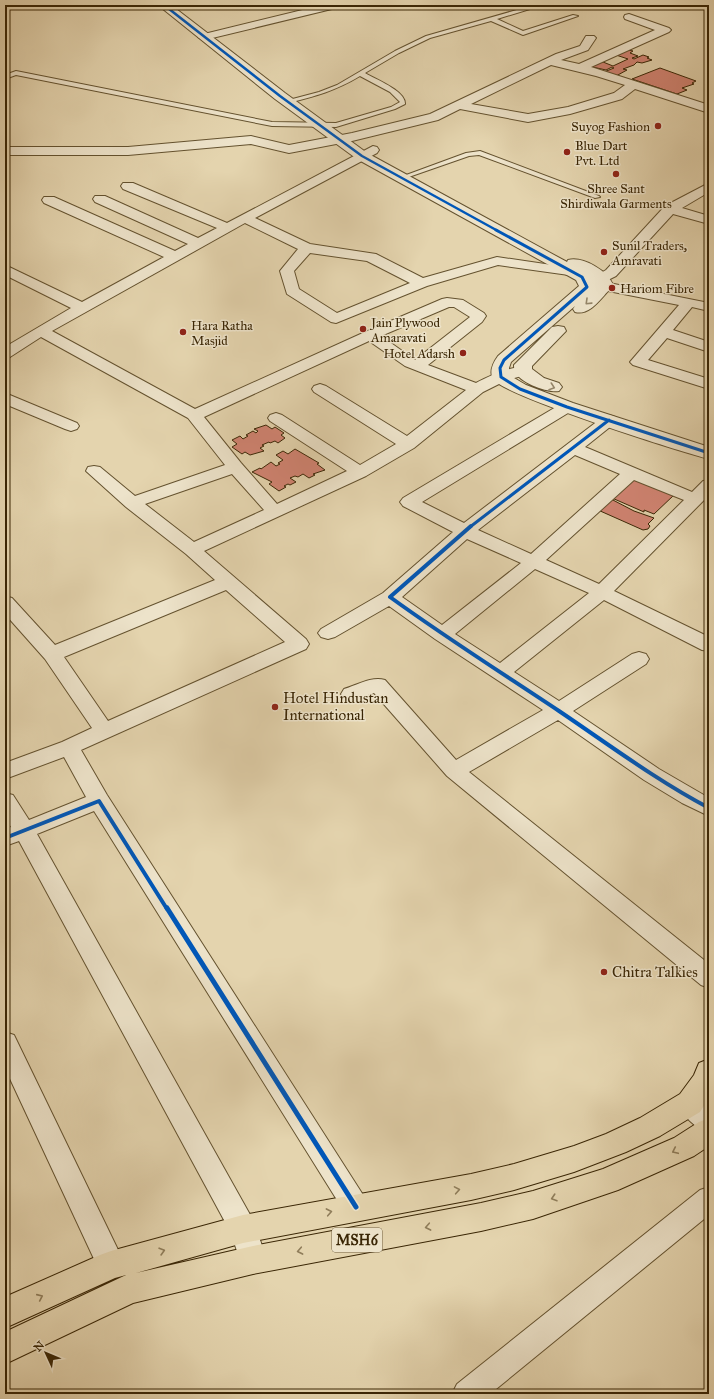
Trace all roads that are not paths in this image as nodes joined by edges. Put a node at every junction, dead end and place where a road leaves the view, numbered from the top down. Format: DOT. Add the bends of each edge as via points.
graph roads {
  1 [pos="164,5"];
  2 [pos="336,5"];
  3 [pos="540,5"];
  4 [pos="575,16"];
  5 [pos="629,17"];
  6 [pos="492,19"];
  7 [pos="213,31"];
  8 [pos="590,38"];
  9 [pos="236,42"];
  10 [pos="550,61"];
  11 [pos="580,68"];
  12 [pos="273,72"];
  13 [pos="361,74"];
  14 [pos="5,77"];
  15 [pos="634,84"];
  16 [pos="304,97"];
  17 [pos="288,101"];
  18 [pos="458,105"];
  19 [pos="709,109"];
  20 [pos="319,125"];
  21 [pos="343,134"];
  22 [pos="5,151"];
  23 [pos="368,153"];
  24 [pos="408,176"];
  25 [pos="128,186"];
  26 [pos="709,187"];
  27 [pos="597,197"];
  28 [pos="100,199"];
  29 [pos="49,200"];
  30 [pos="670,209"];
  31 [pos="245,218"];
  32 [pos="709,220"];
  33 [pos="228,228"];
  34 [pos="200,244"];
  35 [pos="308,248"];
  36 [pos="176,257"];
  37 [pos="5,269"];
  38 [pos="582,275"];
  39 [pos="603,282"];
  40 [pos="422,283"];
  41 [pos="689,302"];
  42 [pos="709,307"];
  43 [pos="82,308"];
  44 [pos="41,331"];
  45 [pos="664,332"];
  46 [pos="370,335"];
  47 [pos="709,346"];
  48 [pos="5,354"];
  49 [pos="417,366"];
  50 [pos="522,371"];
  51 [pos="501,377"];
  52 [pos="709,384"];
  53 [pos="320,389"];
  54 [pos="477,389"];
  55 [pos="5,398"];
  56 [pos="567,407"];
  57 [pos="194,415"];
  58 [pos="276,418"];
  59 [pos="609,420"];
  60 [pos="71,426"];
  61 [pos="709,439"];
  62 [pos="408,444"];
  63 [pos="573,448"];
  64 [pos="709,453"];
  65 [pos="235,467"];
  66 [pos="94,471"];
  67 [pos="360,472"];
  68 [pos="632,472"];
  69 [pos="709,485"];
  70 [pos="695,499"];
  71 [pos="132,503"];
  72 [pos="275,512"];
  73 [pos="465,531"];
  74 [pos="192,550"];
  75 [pos="533,562"];
  76 [pos="228,582"];
  77 [pos="602,592"];
  78 [pos="390,597"];
  79 [pos="5,602"];
  80 [pos="328,633"];
  81 [pos="442,635"];
  82 [pos="709,645"];
  83 [pos="52,654"];
  84 [pos="638,659"];
  85 [pos="500,673"];
  86 [pos="351,694"];
  87 [pos="558,711"];
  88 [pos="104,731"];
  89 [pos="69,747"];
  90 [pos="454,770"];
  91 [pos="5,771"];
  92 [pos="5,801"];
  93 [pos="99,801"];
  94 [pos="709,808"];
  95 [pos="14,834"];
  96 [pos="709,978"];
  97 [pos="5,1042"];
  98 [pos="709,1071"];
  99 [pos="699,1112"];
  100 [pos="709,1132"];
  101 [pos="709,1199"];
  102 [pos="356,1207"];
  103 [pos="242,1229"];
  104 [pos="253,1260"];
  105 [pos="110,1265"];
  106 [pos="6,1309"];
  107 [pos="5,1348"];
  108 [pos="467,1394"];
  1 -- 7 [label="street"];
  2 -- 7 [label="street"];
  3 -- 6 [label="lane"];
  4 -- 6 [label="lane" via="523,33"];
  5 -- 11 [label="street" via="665,30"];
  6 -- 13 [label="lane" via="428,37"];
  7 -- 9 [label="street"];
  7 -- 17 [label="street"];
  8 -- 10 [label="street" via="584,48"];
  10 -- 11 [label="street"];
  10 -- 18 [label="street"];
  11 -- 15 [label="street"];
  12 -- 16 [label="street"];
  13 -- 16 [label="lane" via="330,89"];
  13 -- 21 [label="lane" via="396,93 403,103"];
  14 -- 20 [label="lane" via="16,73 272,124"];
  15 -- 18 [label="street" via="618,96 570,110 528,118"];
  15 -- 19 [label="street"];
  16 -- 17 [label="lane"];
  16 -- 21 [label="street"];
  17 -- 20 [label="street"];
  18 -- 21 [label="street" via="434,117"];
  20 -- 21 [label="street"];
  21 -- 22 [label="street" via="289,149 251,140 128,151"];
  21 -- 23 [label="street"];
  23 -- 24 [label="street"];
  23 -- 31 [label="street"];
  24 -- 27 [label="lane" via="468,154 480,153"];
  24 -- 38 [label="street"];
  25 -- 33 [label="street"];
  26 -- 30 [label="street"];
  28 -- 34 [label="street"];
  29 -- 36 [label="street"];
  30 -- 32 [label="street"];
  30 -- 39 [label="street"];
  31 -- 33 [label="street"];
  31 -- 35 [label="street"];
  33 -- 34 [label="street"];
  34 -- 36 [label="street"];
  35 -- 40 [label="street" via="371,258"];
  35 -- 40 [label="street" via="287,271 292,291 336,319"];
  36 -- 43 [label="street"];
  37 -- 43 [label="street"];
  38 -- 39 [label="street"];
  38 -- 40 [label="street" via="497,261"];
  38 -- 51 [label="street" via="587,287 504,360 500,368"];
  39 -- 41 [label="street"];
  39 -- 50 [label="street, one-way" via="523,365"];
  41 -- 42 [label="street"];
  41 -- 45 [label="street"];
  43 -- 44 [label="street"];
  44 -- 48 [label="street"];
  44 -- 57 [label="street"];
  45 -- 47 [label="street"];
  45 -- 52 [label="street" via="638,362"];
  46 -- 49 [label="street"];
  46 -- 49 [label="street" via="447,302 458,303 479,316"];
  46 -- 57 [label="street"];
  49 -- 54 [label="street"];
  50 -- 51 [label="street"];
  50 -- 61 [label="street, one-way" via="538,382"];
  51 -- 54 [label="street"];
  51 -- 56 [label="street" via="520,389"];
  53 -- 62 [label="street"];
  54 -- 62 [label="street"];
  55 -- 60 [label="street"];
  56 -- 59 [label="street"];
  56 -- 73 [label="street" via="409,502"];
  57 -- 65 [label="street"];
  58 -- 67 [label="street"];
  59 -- 63 [label="street"];
  59 -- 64 [label="street"];
  62 -- 67 [label="street"];
  63 -- 68 [label="street"];
  63 -- 73 [label="street"];
  65 -- 71 [label="street"];
  65 -- 72 [label="street"];
  66 -- 71 [label="street"];
  67 -- 72 [label="street"];
  68 -- 70 [label="street"];
  68 -- 75 [label="street"];
  69 -- 70 [label="street"];
  70 -- 77 [label="street"];
  71 -- 74 [label="street"];
  72 -- 74 [label="street"];
  73 -- 75 [label="street"];
  73 -- 78 [label="street"];
  74 -- 76 [label="street"];
  75 -- 77 [label="street"];
  75 -- 81 [label="street"];
  76 -- 83 [label="street"];
  76 -- 88 [label="street" via="299,644"];
  77 -- 82 [label="street"];
  77 -- 85 [label="street"];
  78 -- 80 [label="street"];
  78 -- 81 [label="street"];
  79 -- 83 [label="street"];
  81 -- 85 [label="street"];
  83 -- 88 [label="street"];
  84 -- 87 [label="street"];
  85 -- 87 [label="street"];
  86 -- 90 [label="street" via="378,685"];
  87 -- 90 [label="street"];
  87 -- 94 [label="street" via="679,793"];
  88 -- 89 [label="street"];
  89 -- 91 [label="street"];
  89 -- 93 [label="street"];
  90 -- 96 [label="street"];
  92 -- 95 [label="street"];
  93 -- 95 [label="street"];
  93 -- 102 [label="street"];
  95 -- 103 [label="street"];
  97 -- 105 [label="street"];
  98 -- 99 [label="main road, MSH6"];
  102 -- 99 [label="main road, MSH6, one-way" via="514,1177 574,1159 616,1143 650,1126"];
  100 -- 104 [label="main road, MSH6, one-way" via="684,1147 608,1181 533,1205"];
  101 -- 108 [label="street"];
  103 -- 102 [label="main road, MSH6, one-way"];
  103 -- 104 [label="street"];
  105 -- 103 [label="main road, MSH6, one-way"];
  104 -- 107 [label="main road, MSH6" via="129,1289"];
  106 -- 105 [label="main road, MSH6, one-way"];
}
